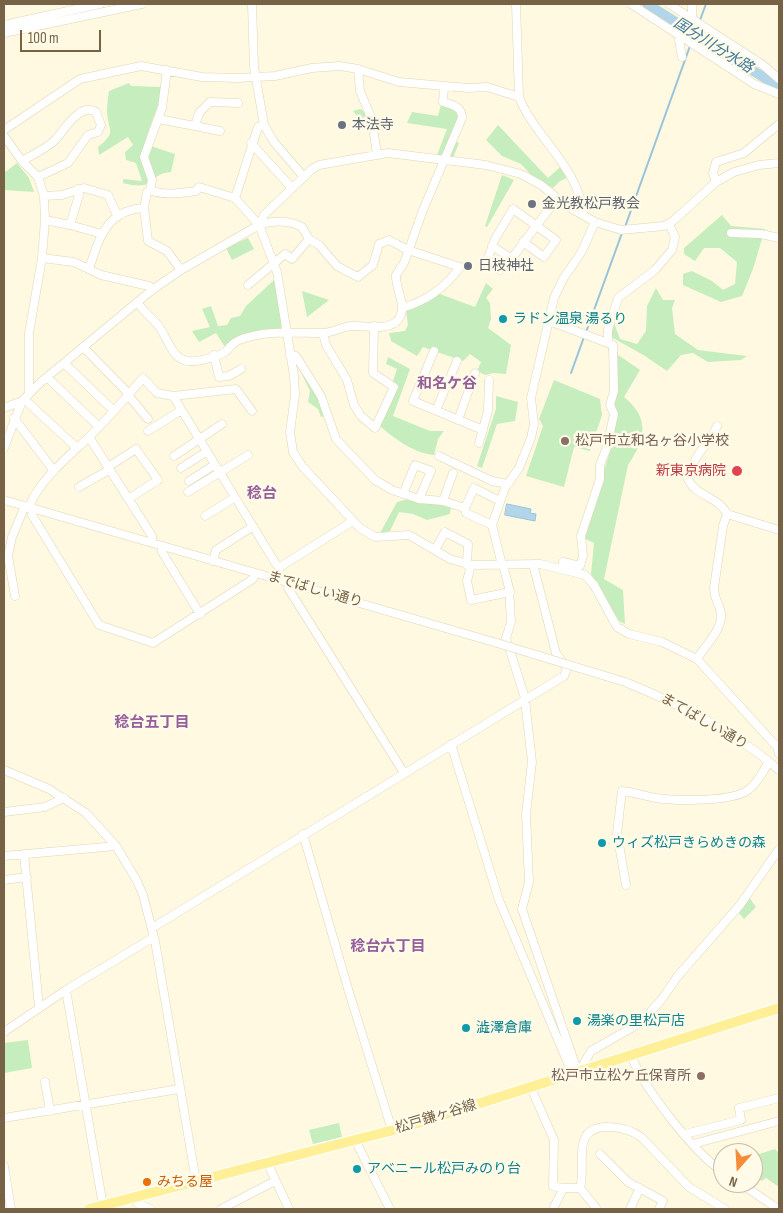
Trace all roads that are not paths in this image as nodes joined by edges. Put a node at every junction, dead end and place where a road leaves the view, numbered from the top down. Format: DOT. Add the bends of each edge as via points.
graph roads {
  1 [pos="100,4"];
  2 [pos="142,4"];
  3 [pos="252,4"];
  4 [pos="516,4"];
  5 [pos="631,4"];
  6 [pos="669,4"];
  7 [pos="692,4"];
  8 [pos="692,18"];
  9 [pos="4,25"];
  10 [pos="4,34"];
  11 [pos="680,36"];
  12 [pos="682,57"];
  13 [pos="358,69"];
  14 [pos="167,70"];
  15 [pos="257,78"];
  16 [pos="779,79"];
  17 [pos="444,87"];
  18 [pos="779,94"];
  19 [pos="519,97"];
  20 [pos="238,103"];
  21 [pos="158,119"];
  22 [pos="779,124"];
  23 [pos="264,125"];
  24 [pos="196,126"];
  25 [pos="4,130"];
  26 [pos="220,131"];
  27 [pos="4,136"];
  28 [pos="251,143"];
  29 [pos="377,155"];
  30 [pos="444,160"];
  31 [pos="22,161"];
  32 [pos="779,163"];
  33 [pos="303,176"];
  34 [pos="38,178"];
  35 [pos="716,182"];
  36 [pos="291,188"];
  37 [pos="78,189"];
  38 [pos="150,190"];
  39 [pos="44,196"];
  40 [pos="235,198"];
  41 [pos="558,198"];
  42 [pos="144,208"];
  43 [pos="117,215"];
  44 [pos="583,215"];
  45 [pos="45,220"];
  46 [pos="594,222"];
  47 [pos="259,224"];
  48 [pos="669,224"];
  49 [pos="70,225"];
  50 [pos="536,226"];
  51 [pos="732,233"];
  52 [pos="102,234"];
  53 [pos="779,238"];
  54 [pos="309,239"];
  55 [pos="524,242"];
  56 [pos="492,246"];
  57 [pos="408,250"];
  58 [pos="42,258"];
  59 [pos="509,258"];
  60 [pos="274,262"];
  61 [pos="89,269"];
  62 [pos="181,270"];
  63 [pos="248,286"];
  64 [pos="152,290"];
  65 [pos="137,302"];
  66 [pos="402,308"];
  67 [pos="549,321"];
  68 [pos="374,326"];
  69 [pos="286,333"];
  70 [pos="323,333"];
  71 [pos="608,343"];
  72 [pos="83,347"];
  73 [pos="434,351"];
  74 [pos="214,355"];
  75 [pos="290,356"];
  76 [pos="456,362"];
  77 [pos="64,363"];
  78 [pos="241,369"];
  79 [pos="475,373"];
  80 [pos="47,377"];
  81 [pos="490,380"];
  82 [pos="129,395"];
  83 [pos="173,396"];
  84 [pos="25,397"];
  85 [pos="4,408"];
  86 [pos="436,410"];
  87 [pos="114,411"];
  88 [pos="180,411"];
  89 [pos="252,411"];
  90 [pos="14,418"];
  91 [pos="148,419"];
  92 [pos="458,420"];
  93 [pos="222,424"];
  94 [pos="717,426"];
  95 [pos="99,427"];
  96 [pos="483,430"];
  97 [pos="148,431"];
  98 [pos="89,437"];
  99 [pos="198,440"];
  100 [pos="479,443"];
  101 [pos="4,448"];
  102 [pos="77,448"];
  103 [pos="206,452"];
  104 [pos="248,455"];
  105 [pos="174,456"];
  106 [pos="439,456"];
  107 [pos="214,465"];
  108 [pos="108,468"];
  109 [pos="181,468"];
  110 [pos="54,471"];
  111 [pos="218,473"];
  112 [pos="453,473"];
  113 [pos="189,481"];
  114 [pos="508,484"];
  115 [pos="79,487"];
  116 [pos="188,492"];
  117 [pos="403,494"];
  118 [pos="128,498"];
  119 [pos="234,498"];
  120 [pos="419,499"];
  121 [pos="4,500"];
  122 [pos="443,501"];
  123 [pos="500,501"];
  124 [pos="29,508"];
  125 [pos="465,508"];
  126 [pos="727,514"];
  127 [pos="205,516"];
  128 [pos="353,521"];
  129 [pos="492,525"];
  130 [pos="252,527"];
  131 [pos="779,530"];
  132 [pos="152,543"];
  133 [pos="163,546"];
  134 [pos="435,550"];
  135 [pos="6,553"];
  136 [pos="213,561"];
  137 [pos="533,564"];
  138 [pos="469,565"];
  139 [pos="503,565"];
  140 [pos="7,567"];
  141 [pos="280,567"];
  142 [pos="562,568"];
  143 [pos="256,572"];
  144 [pos="276,579"];
  145 [pos="289,582"];
  146 [pos="510,592"];
  147 [pos="15,596"];
  148 [pos="200,614"];
  149 [pos="697,659"];
  150 [pos="625,682"];
  151 [pos="525,699"];
  152 [pos="451,744"];
  153 [pos="779,755"];
  154 [pos="774,766"];
  155 [pos="4,770"];
  156 [pos="404,773"];
  157 [pos="64,798"];
  158 [pos="4,812"];
  159 [pos="303,834"];
  160 [pos="116,846"];
  161 [pos="779,849"];
  162 [pos="24,854"];
  163 [pos="4,856"];
  164 [pos="27,877"];
  165 [pos="4,880"];
  166 [pos="626,885"];
  167 [pos="152,928"];
  168 [pos="154,937"];
  169 [pos="66,990"];
  170 [pos="39,1007"];
  171 [pos="779,1008"];
  172 [pos="4,1032"];
  173 [pos="631,1056"];
  174 [pos="575,1074"];
  175 [pos="45,1082"];
  176 [pos="180,1088"];
  177 [pos="531,1088"];
  178 [pos="779,1098"];
  179 [pos="84,1105"];
  180 [pos="50,1111"];
  181 [pos="4,1118"];
  182 [pos="779,1121"];
  183 [pos="392,1130"];
  184 [pos="685,1134"];
  185 [pos="355,1140"];
  186 [pos="693,1144"];
  187 [pos="600,1154"];
  188 [pos="267,1162"];
  189 [pos="713,1165"];
  190 [pos="4,1169"];
  191 [pos="196,1181"];
  192 [pos="275,1181"];
  193 [pos="580,1188"];
  194 [pos="640,1188"];
  195 [pos="563,1189"];
  196 [pos="755,1193"];
  197 [pos="134,1198"];
  198 [pos="102,1206"];
  199 [pos="11,1209"];
  200 [pos="89,1209"];
  201 [pos="150,1209"];
  202 [pos="221,1209"];
  203 [pos="290,1209"];
  204 [pos="390,1209"];
  205 [pos="553,1209"];
  206 [pos="597,1209"];
  207 [pos="630,1209"];
  208 [pos="659,1209"];
  209 [pos="725,1209"];
  210 [pos="778,1209"];
  1 -- 9 [label="street"];
  2 -- 10 [label="street"];
  3 -- 15 [label="street"];
  4 -- 19 [label="street"];
  5 -- 11 [label="street"];
  6 -- 8 [label="street"];
  7 -- 8 [label="street"];
  8 -- 11 [label="street"];
  8 -- 16 [label="street"];
  11 -- 12 [label="street"];
  11 -- 18 [label="street" via="754,84"];
  13 -- 15 [label="street" via="326,66"];
  13 -- 17 [label="street" via="393,81"];
  13 -- 29 [label="street" via="360,91 372,120"];
  14 -- 15 [label="street" via="202,77"];
  14 -- 21 [label="street"];
  14 -- 25 [label="street" via="141,66 80,79"];
  15 -- 23 [label="street"];
  17 -- 19 [label="street" via="487,87"];
  17 -- 30 [label="street" via="443,102 457,107 462,115"];
  19 -- 44 [label="street" via="534,125 564,165"];
  20 -- 24 [label="street" via="210,102 199,113"];
  21 -- 24 [label="street"];
  21 -- 38 [label="street" via="144,157 152,180"];
  22 -- 35 [label="street" via="744,153 716,162 713,173"];
  23 -- 28 [label="street" via="258,127"];
  23 -- 33 [label="street"];
  24 -- 26 [label="street"];
  27 -- 31 [label="street"];
  28 -- 36 [label="street"];
  28 -- 40 [label="street"];
  29 -- 30 [label="street" via="388,153"];
  29 -- 33 [label="street" via="319,165"];
  30 -- 41 [label="street" via="486,165 521,174"];
  30 -- 57 [label="street"];
  31 -- 34 [label="street"];
  31 -- 34 [label="street" via="54,141 74,116 88,110 96,112 101,125 98,132 88,135 68,163"];
  32 -- 35 [label="street" via="746,168"];
  33 -- 36 [label="street"];
  34 -- 39 [label="street"];
  35 -- 48 [label="street"];
  36 -- 47 [label="street"];
  37 -- 39 [label="street" via="62,195"];
  37 -- 43 [label="street" via="108,195"];
  37 -- 49 [label="street"];
  38 -- 40 [label="street" via="165,194 184,193 196,192 199,187"];
  38 -- 42 [label="street"];
  39 -- 45 [label="street"];
  40 -- 47 [label="street"];
  41 -- 44 [label="street"];
  41 -- 50 [label="street"];
  42 -- 43 [label="street"];
  42 -- 62 [label="street" via="148,241 167,251"];
  43 -- 52 [label="street"];
  44 -- 46 [label="street"];
  45 -- 49 [label="street"];
  45 -- 58 [label="street"];
  46 -- 48 [label="street" via="621,230"];
  46 -- 67 [label="street" via="581,253 558,289"];
  47 -- 54 [label="street" via="292,222 302,227"];
  47 -- 60 [label="street"];
  47 -- 62 [label="street"];
  48 -- 71 [label="street" via="676,237 672,250 655,270 618,298 608,330"];
  49 -- 52 [label="street"];
  50 -- 55 [label="street"];
  50 -- 55 [label="street" via="556,240 544,256"];
  50 -- 56 [label="street" via="513,209"];
  51 -- 53 [label="street"];
  52 -- 61 [label="street"];
  54 -- 57 [label="street" via="319,245 337,266 358,277 373,265 379,244 392,240"];
  54 -- 60 [label="street" via="292,259 285,254"];
  55 -- 59 [label="street"];
  56 -- 59 [label="street"];
  56 -- 59 [label="street" via="487,261 500,270"];
  57 -- 66 [label="street" via="396,280"];
  57 -- 66 [label="street" via="460,267 453,278 434,294"];
  58 -- 61 [label="street" via="74,262"];
  58 -- 84 [label="street" via="29,333"];
  60 -- 63 [label="street"];
  60 -- 69 [label="street"];
  61 -- 64 [label="street" via="101,276 148,286"];
  62 -- 64 [label="street"];
  64 -- 65 [label="street"];
  65 -- 72 [label="street"];
  65 -- 74 [label="street" via="144,313 158,324 182,360"];
  66 -- 68 [label="street" via="397,321 384,327"];
  67 -- 71 [label="street"];
  67 -- 114 [label="street" via="531,398 534,426 519,468"];
  68 -- 70 [label="street" via="349,326"];
  68 -- 70 [label="street" via="373,373 394,387 375,428 354,405 347,380 326,345"];
  69 -- 70 [label="street"];
  69 -- 74 [label="street" via="254,335 230,344 224,352"];
  69 -- 75 [label="street"];
  71 -- 142 [label="street" via="613,345 614,391 610,405 614,414 600,465 600,479 582,536 580,566 563,562"];
  72 -- 77 [label="street"];
  72 -- 82 [label="street"];
  73 -- 86 [label="street" via="413,401"];
  74 -- 78 [label="street" via="219,377"];
  75 -- 117 [label="street" via="296,356 321,396 340,445 375,480"];
  75 -- 128 [label="street" via="295,385 290,432 293,452"];
  76 -- 86 [label="street"];
  77 -- 80 [label="street"];
  77 -- 87 [label="street"];
  79 -- 92 [label="street"];
  80 -- 84 [label="street"];
  80 -- 95 [label="street"];
  81 -- 96 [label="street"];
  82 -- 83 [label="street" via="144,378 158,393"];
  82 -- 87 [label="street"];
  82 -- 91 [label="street"];
  83 -- 88 [label="street"];
  83 -- 89 [label="street" via="236,389"];
  84 -- 85 [label="street"];
  84 -- 90 [label="street"];
  84 -- 102 [label="street"];
  86 -- 92 [label="street"];
  87 -- 95 [label="street"];
  88 -- 97 [label="street"];
  88 -- 99 [label="street"];
  90 -- 101 [label="street"];
  90 -- 110 [label="street"];
  92 -- 96 [label="street"];
  93 -- 99 [label="street"];
  94 -- 126 [label="street" via="693,464 688,479 695,488 722,504"];
  95 -- 98 [label="street"];
  96 -- 100 [label="street"];
  98 -- 102 [label="street"];
  98 -- 108 [label="street"];
  99 -- 103 [label="street"];
  99 -- 105 [label="street"];
  102 -- 110 [label="street"];
  103 -- 107 [label="street"];
  103 -- 109 [label="street"];
  104 -- 111 [label="street"];
  106 -- 114 [label="street" via="492,481"];
  107 -- 111 [label="street"];
  107 -- 113 [label="street"];
  108 -- 115 [label="street"];
  108 -- 118 [label="street"];
  108 -- 118 [label="street" via="136,449 158,480"];
  110 -- 124 [label="street" via="32,499"];
  111 -- 116 [label="street"];
  111 -- 119 [label="street"];
  112 -- 122 [label="street"];
  114 -- 123 [label="street"];
  117 -- 120 [label="street"];
  117 -- 120 [label="street" via="415,465 431,472"];
  118 -- 132 [label="street" via="152,536"];
  119 -- 127 [label="street"];
  119 -- 130 [label="street"];
  120 -- 122 [label="street"];
  121 -- 124 [label="street, までばしい通り"];
  122 -- 125 [label="street"];
  123 -- 125 [label="street" via="474,488"];
  123 -- 129 [label="street"];
  124 -- 132 [label="street, までばしい通り"];
  124 -- 135 [label="street"];
  124 -- 148 [label="street" via="99,625 152,644"];
  125 -- 129 [label="street" via="466,513"];
  126 -- 131 [label="street"];
  126 -- 149 [label="street" via="714,588 721,622"];
  128 -- 134 [label="street" via="370,536 409,535"];
  128 -- 141 [label="street"];
  129 -- 139 [label="street"];
  130 -- 136 [label="street" via="216,550"];
  130 -- 141 [label="street"];
  132 -- 133 [label="street, までばしい通り"];
  133 -- 136 [label="street, までばしい通り"];
  133 -- 148 [label="street" via="162,552"];
  134 -- 138 [label="street"];
  134 -- 138 [label="street" via="445,532 468,544"];
  135 -- 140 [label="street"];
  136 -- 143 [label="street, までばしい通り"];
  137 -- 139 [label="street"];
  137 -- 142 [label="street"];
  137 -- 151 [label="street" via="556,653 567,669 564,676"];
  138 -- 139 [label="street"];
  138 -- 146 [label="street" via="467,581 471,600"];
  139 -- 146 [label="street"];
  140 -- 147 [label="street"];
  141 -- 144 [label="street"];
  142 -- 149 [label="street" via="590,579 614,624 623,632 662,642"];
  143 -- 144 [label="street, までばしい通り"];
  143 -- 148 [label="street" via="253,579"];
  144 -- 145 [label="street, までばしい通り"];
  145 -- 150 [label="street, までばしい通り, bridge"];
  145 -- 156 [label="street" via="288,588"];
  146 -- 151 [label="street" via="511,622 506,638"];
  149 -- 153 [label="street" via="777,747"];
  150 -- 154 [label="street, まてばしい通り" via="695,713"];
  151 -- 152 [label="street"];
  151 -- 174 [label="street" via="532,762 526,814 530,874 522,908"];
  152 -- 156 [label="street"];
  152 -- 174 [label="street" via="499,900"];
  153 -- 154 [label="street"];
  154 -- 166 [label="street" via="738,796 663,798 622,790 617,833"];
  155 -- 157 [label="street"];
  156 -- 159 [label="street"];
  157 -- 158 [label="street" via="45,807"];
  157 -- 160 [label="street" via="86,813"];
  159 -- 167 [label="street"];
  159 -- 183 [label="street"];
  160 -- 162 [label="street"];
  160 -- 167 [label="street" via="138,881"];
  161 -- 174 [label="street" via="740,905 640,1023 592,1051"];
  162 -- 163 [label="street"];
  162 -- 164 [label="street"];
  164 -- 165 [label="street"];
  164 -- 170 [label="street"];
  167 -- 168 [label="street"];
  168 -- 169 [label="street"];
  168 -- 176 [label="street"];
  169 -- 170 [label="street"];
  169 -- 179 [label="street"];
  170 -- 172 [label="street"];
  171 -- 173 [label="main road, 松戸鎌ヶ谷線"];
  173 -- 174 [label="main road, 松戸鎌ヶ谷線"];
  173 -- 184 [label="street" via="645,1084"];
  174 -- 177 [label="main road, 松戸鎌ヶ谷線"];
  175 -- 180 [label="street"];
  176 -- 179 [label="street"];
  176 -- 191 [label="street"];
  177 -- 183 [label="main road, 松戸鎌ヶ谷線"];
  177 -- 195 [label="street" via="554,1140 553,1186"];
  178 -- 184 [label="street" via="739,1108 741,1120"];
  179 -- 180 [label="street"];
  179 -- 198 [label="street"];
  180 -- 181 [label="street"];
  182 -- 186 [label="street"];
  183 -- 185 [label="main road, 松戸鎌ヶ谷線"];
  184 -- 186 [label="street"];
  185 -- 188 [label="main road, 松戸鎌ヶ谷線"];
  185 -- 204 [label="street"];
  186 -- 189 [label="street"];
  187 -- 194 [label="street" via="628,1182"];
  188 -- 191 [label="main road, 松戸鎌ヶ谷線"];
  188 -- 192 [label="street"];
  190 -- 199 [label="street"];
  191 -- 197 [label="main road, 松戸鎌ヶ谷線"];
  192 -- 202 [label="street"];
  192 -- 203 [label="street"];
  193 -- 195 [label="street"];
  193 -- 206 [label="street"];
  193 -- 209 [label="street" via="580,1154 589,1133 605,1127 619,1128 634,1132 689,1187"];
  194 -- 207 [label="street"];
  194 -- 208 [label="street" via="665,1198"];
  195 -- 205 [label="street"];
  196 -- 210 [label="street"];
  197 -- 198 [label="main road, 松戸鎌ヶ谷線"];
  197 -- 201 [label="street"];
  198 -- 200 [label="main road, 松戸鎌ヶ谷線"];
}
